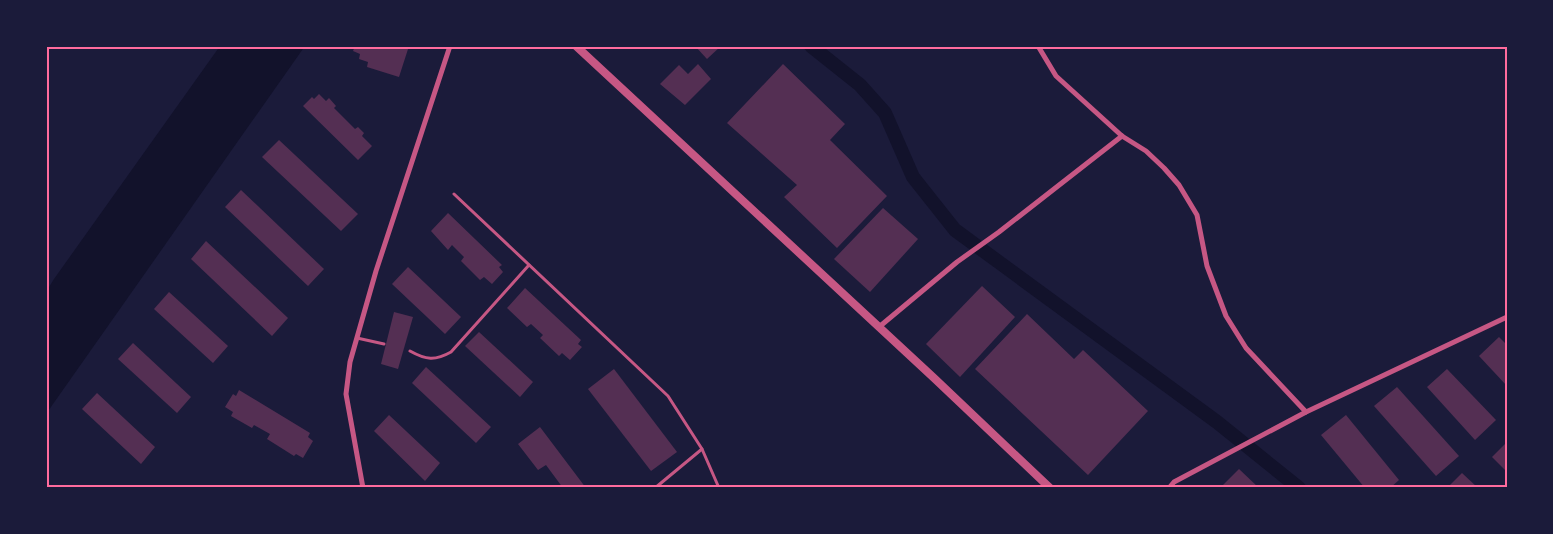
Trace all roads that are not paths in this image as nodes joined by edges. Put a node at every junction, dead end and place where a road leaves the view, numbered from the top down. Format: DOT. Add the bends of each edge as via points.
graph roads {
  1 [pos="450,46"];
  2 [pos="576,46"];
  3 [pos="1038,46"];
  4 [pos="1122,136"];
  5 [pos="454,194"];
  6 [pos="530,266"];
  7 [pos="1507,317"];
  8 [pos="880,327"];
  9 [pos="357,338"];
  10 [pos="384,344"];
  11 [pos="410,351"];
  12 [pos="1306,412"];
  13 [pos="702,449"];
  14 [pos="363,488"];
  15 [pos="655,488"];
  16 [pos="719,488"];
  17 [pos="1050,488"];
  18 [pos="1169,488"];
  1 -- 9 [label="street"];
  2 -- 8 [label="street"];
  3 -- 4 [label="street" via="1056,76"];
  4 -- 8 [label="street" via="957,262"];
  4 -- 12 [label="street" via="1146,151 1178,185 1197,215 1208,266 1226,316 1246,348"];
  5 -- 6 [label="lane"];
  6 -- 11 [label="lane" via="451,352 422,358"];
  6 -- 13 [label="lane" via="668,396"];
  7 -- 12 [label="street"];
  8 -- 17 [label="street"];
  9 -- 10 [label="lane"];
  9 -- 14 [label="street" via="346,394"];
  12 -- 18 [label="street" via="1174,482"];
  13 -- 15 [label="lane"];
  13 -- 16 [label="lane"];
}
